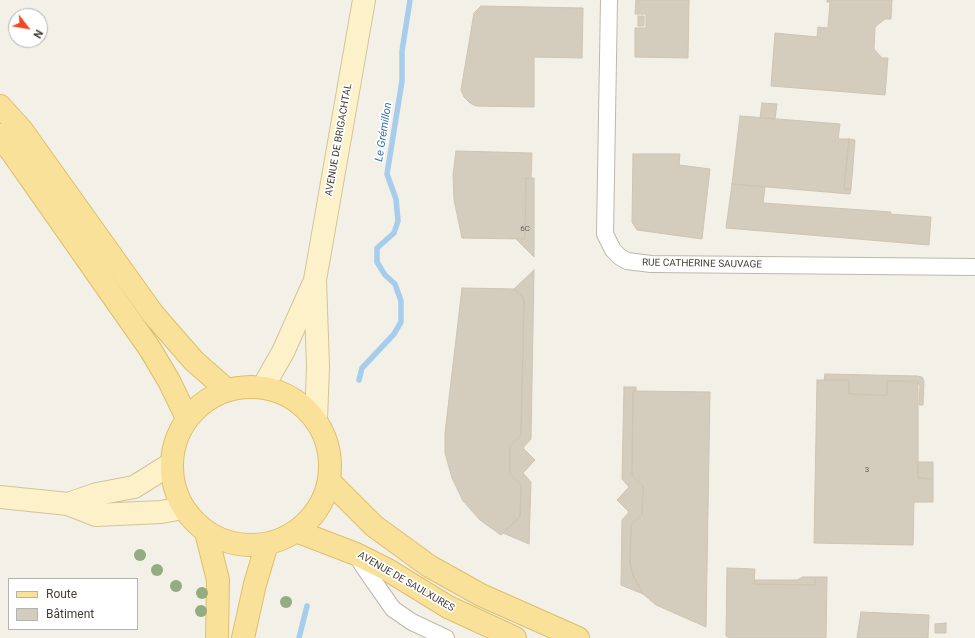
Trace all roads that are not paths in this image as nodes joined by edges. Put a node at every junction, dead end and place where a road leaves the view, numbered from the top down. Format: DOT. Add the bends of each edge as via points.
graph roads {
  1 [pos="364,0"];
  2 [pos="609,0"];
  3 [pos="0,106"];
  4 [pos="0,135"];
  5 [pos="975,267"];
  6 [pos="315,280"];
  7 [pos="263,387"];
  8 [pos="227,390"];
  9 [pos="187,418"];
  10 [pos="316,421"];
  11 [pos="171,464"];
  12 [pos="329,481"];
  13 [pos="0,497"];
  14 [pos="68,504"];
  15 [pos="183,508"];
  16 [pos="296,531"];
  17 [pos="206,532"];
  18 [pos="267,544"];
  19 [pos="356,554"];
  20 [pos="218,638"];
  21 [pos="243,638"];
  22 [pos="446,638"];
  23 [pos="515,638"];
  24 [pos="578,638"];
  1 -- 6 [label="main road, AVENUE DE BRIGACHTAL"];
  2 -- 5 [label="street, RUE CATHERINE SAUVAGE" via="605,234 613,250 620,257 631,262 651,264"];
  3 -- 8 [label="main road" via="21,129 157,319 194,361"];
  4 -- 9 [label="main road" via="150,349"];
  6 -- 7 [label="main road, AVENUE DE BRIGACHTAL" via="283,352"];
  6 -- 10 [label="main road, AVENUE DE BRIGACHTAL" via="318,366"];
  7 -- 8 [label="main road" via="245,386"];
  7 -- 10 [label="main road" via="279,391 293,399"];
  8 -- 9 [label="main road" via="212,396"];
  9 -- 11 [label="main road" via="176,440"];
  10 -- 12 [label="main road" via="324,435 328,450"];
  11 -- 14 [label="main road" via="134,487 97,494"];
  11 -- 15 [label="main road" via="176,495"];
  12 -- 16 [label="main road" via="315,512"];
  12 -- 24 [label="main road" via="374,526 429,566 480,595"];
  13 -- 14 [label="main road"];
  14 -- 15 [label="main road" via="96,515 161,512"];
  15 -- 17 [label="main road"];
  16 -- 18 [label="main road"];
  16 -- 19 [label="main road, AVENUE DE SAULXURES"];
  17 -- 18 [label="main road" via="220,540 235,544"];
  17 -- 20 [label="main road" via="218,580"];
  18 -- 21 [label="main road"];
  19 -- 22 [label="street" via="393,609 412,622"];
  19 -- 23 [label="main road, AVENUE DE SAULXURES" via="388,570 448,607"];
}
